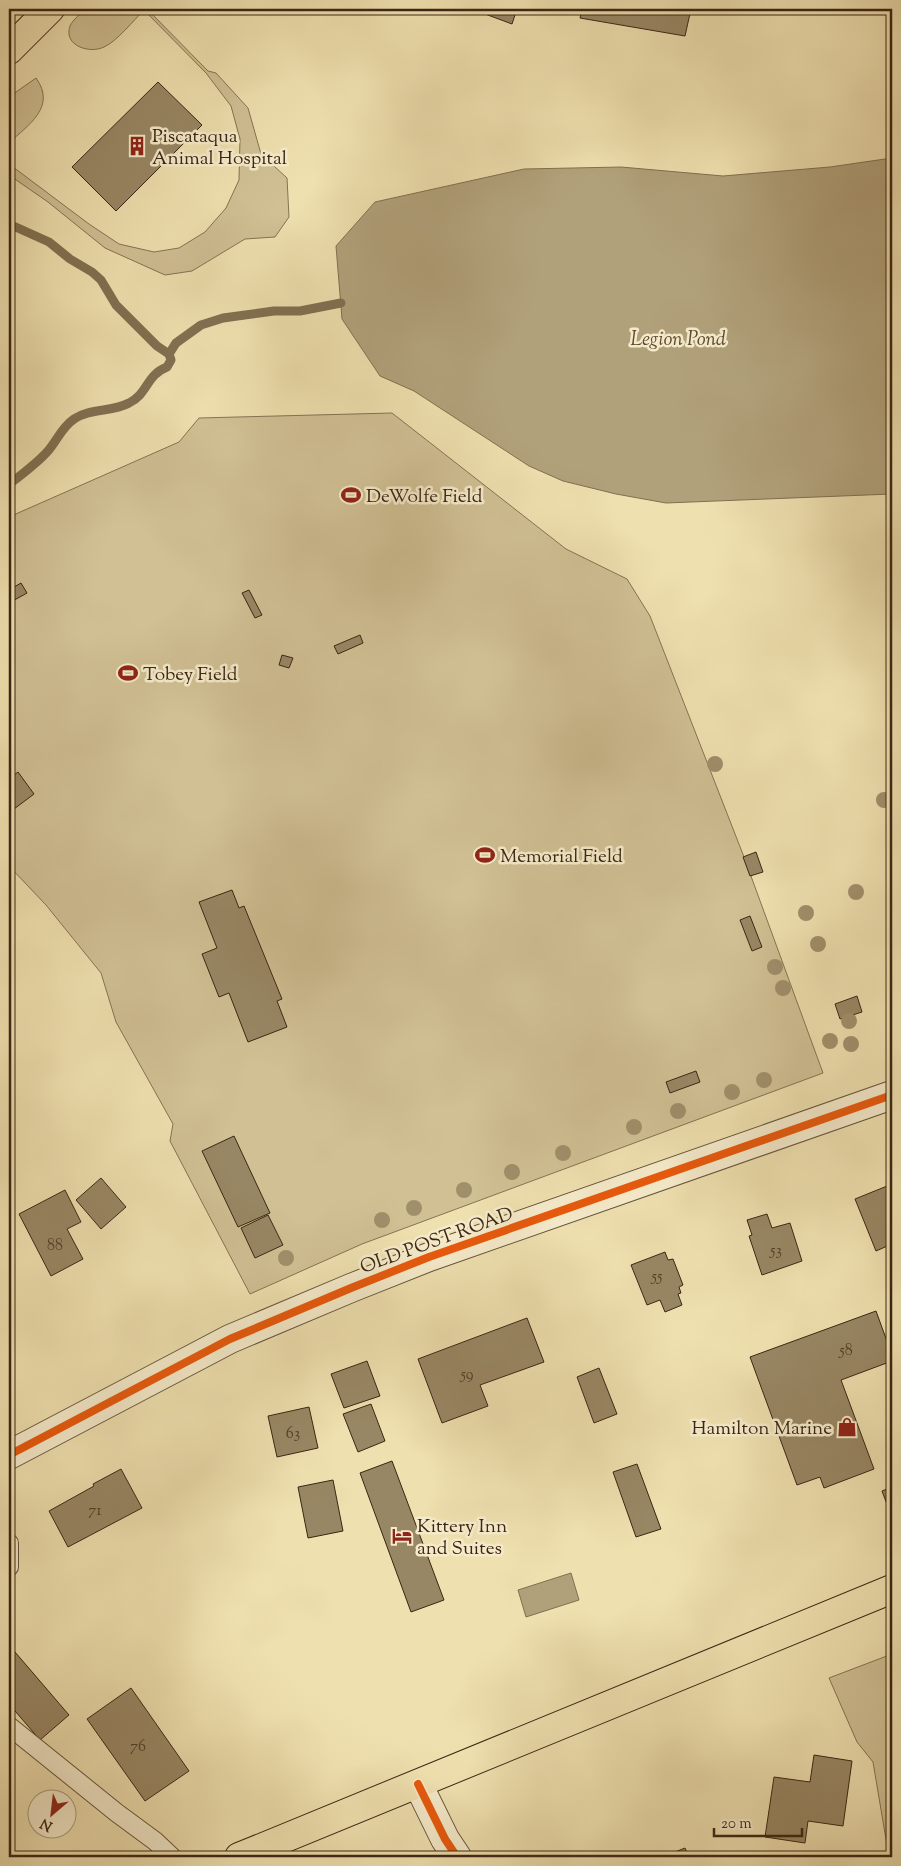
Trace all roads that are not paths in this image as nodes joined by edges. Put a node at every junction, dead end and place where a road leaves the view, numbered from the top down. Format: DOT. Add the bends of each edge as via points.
graph roads {
  1 [pos="50,9"];
  2 [pos="9,50"];
  3 [pos="892,1095"];
  4 [pos="9,1455"];
  5 [pos="9,1543"];
  6 [pos="9,1567"];
  7 [pos="892,1589"];
  8 [pos="9,1726"];
  9 [pos="418,1784"];
  10 [pos="172,1857"];
  11 [pos="239,1857"];
  12 [pos="457,1857"];
  1 -- 2 [label="main road"];
  3 -- 4 [label="street, OLD POST ROAD" via="436,1255 351,1288 230,1339"];
  5 -- 6 [label="lane"];
  7 -- 9 [label="main road"];
  8 -- 10 [label="lane"];
  9 -- 11 [label="main road"];
  9 -- 12 [label="street"];
}
